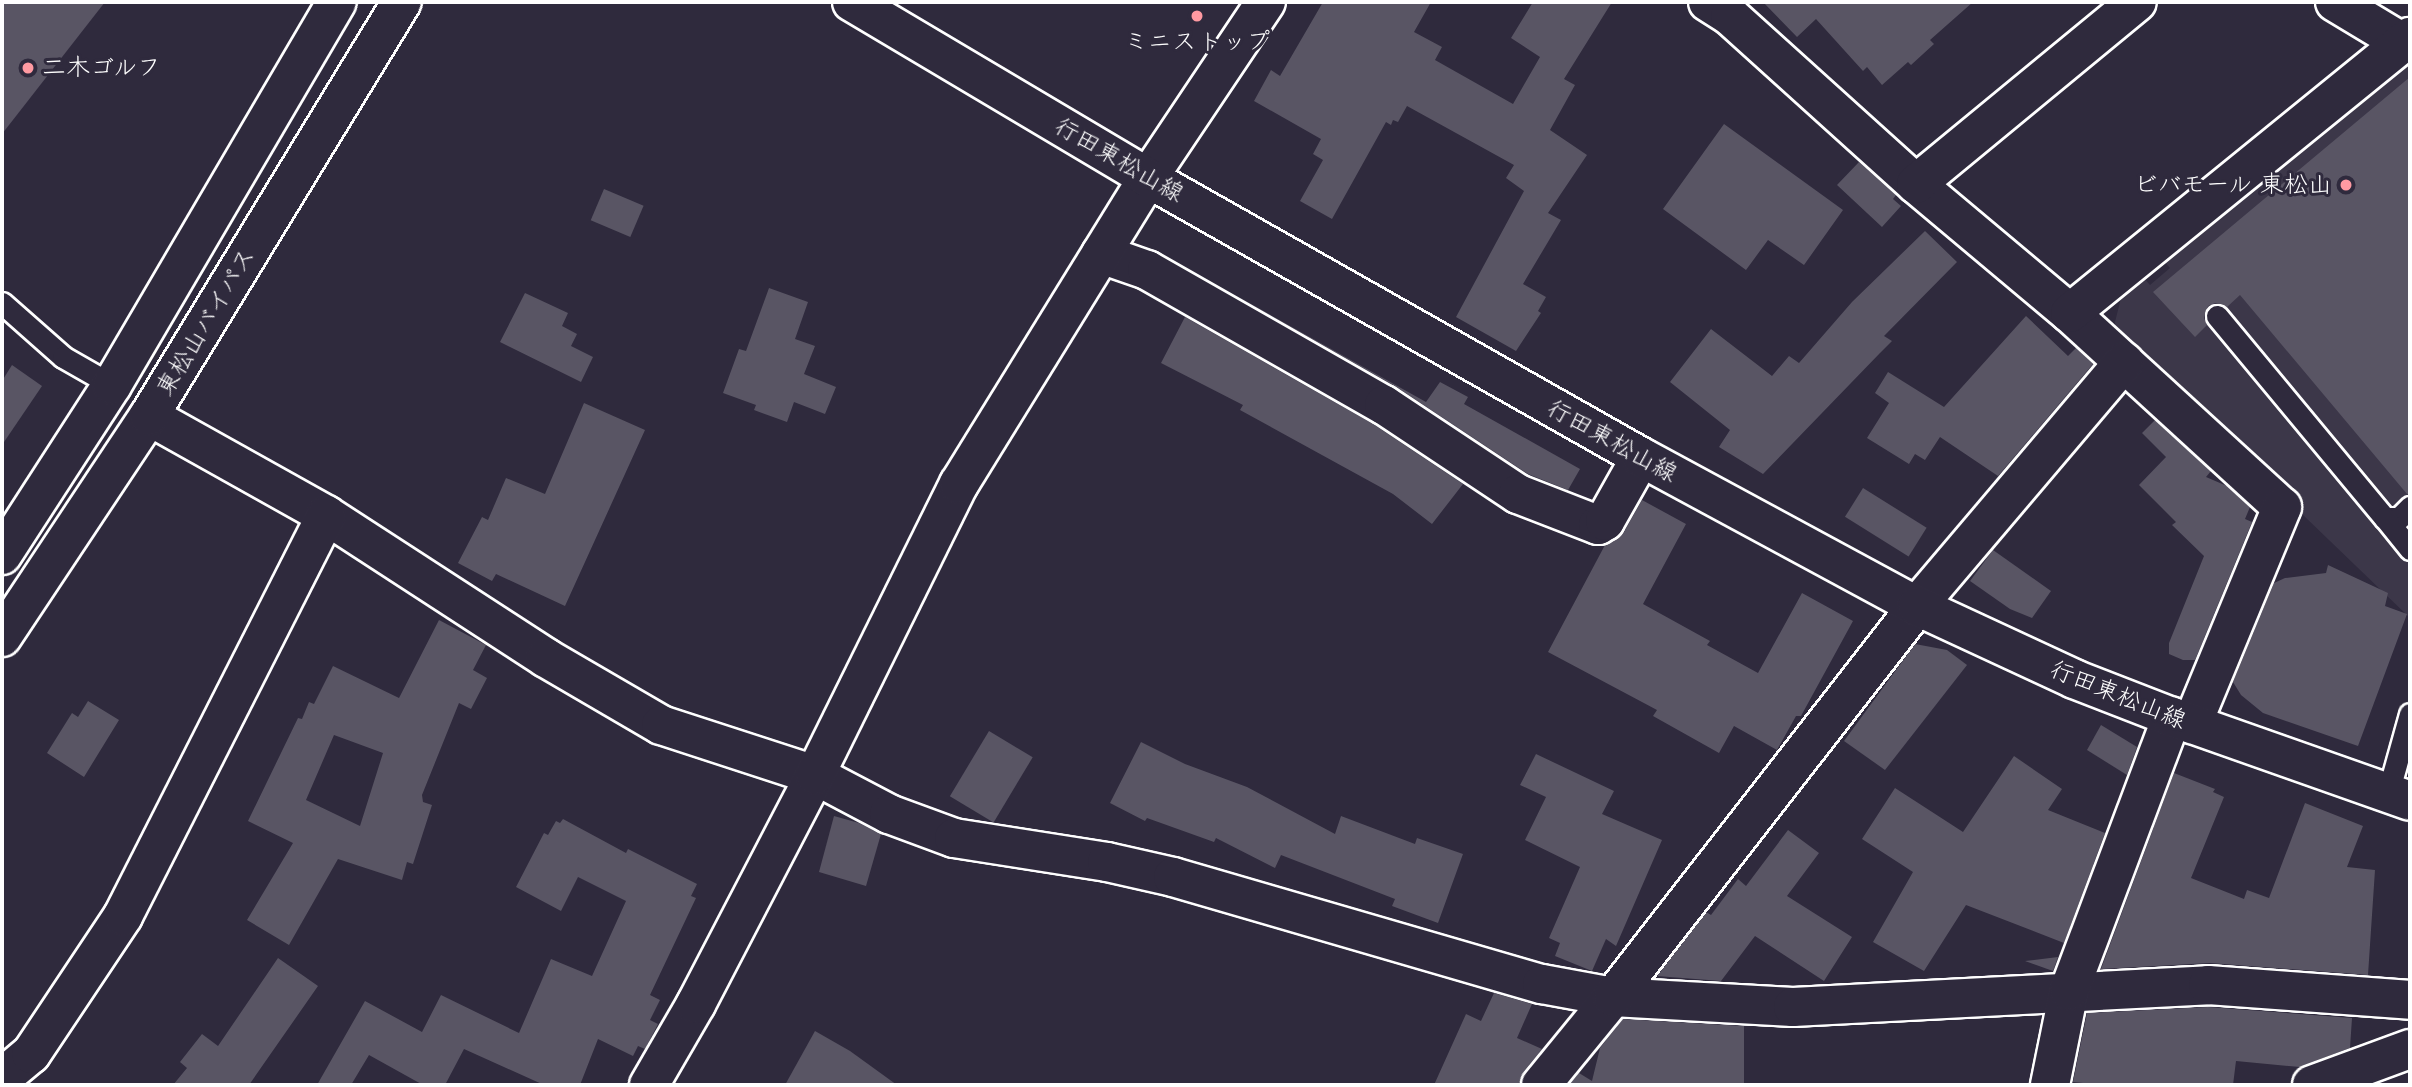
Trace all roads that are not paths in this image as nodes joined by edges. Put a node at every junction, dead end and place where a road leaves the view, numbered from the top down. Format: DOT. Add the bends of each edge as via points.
graph roads {
  1 [pos="337,2"];
  2 [pos="402,2"];
  3 [pos="852,2"];
  4 [pos="1266,2"];
  5 [pos="2137,2"];
  6 [pos="2336,2"];
  7 [pos="1727,6"];
  8 [pos="2407,40"];
  9 [pos="1148,178"];
  10 [pos="1916,184"];
  11 [pos="1101,254"];
  12 [pos="2,303"];
  13 [pos="2070,313"];
  14 [pos="2217,316"];
  15 [pos="2124,362"];
  16 [pos="112,386"];
  17 [pos="149,416"];
  18 [pos="1641,457"];
  19 [pos="2410,507"];
  20 [pos="326,516"];
  21 [pos="2385,518"];
  22 [pos="2410,549"];
  23 [pos="2,555"];
  24 [pos="1917,606"];
  25 [pos="2,637"];
  26 [pos="2410,715"];
  27 [pos="2182,720"];
  28 [pos="815,775"];
  29 [pos="2399,797"];
  30 [pos="2069,991"];
  31 [pos="1613,998"];
  32 [pos="2410,1000"];
  33 [pos="2410,1049"];
  34 [pos="2,1078"];
  35 [pos="649,1085"];
  36 [pos="1541,1085"];
  37 [pos="2050,1085"];
  38 [pos="2312,1085"];
  1 -- 16 [label="main road, 東松山バイパス"];
  2 -- 17 [label="main road, 東松山バイパス"];
  3 -- 9 [label="main road, 行田東松山線"];
  4 -- 9 [label="main road"];
  5 -- 10 [label="main road"];
  6 -- 8 [label="main road"];
  7 -- 10 [label="main road"];
  8 -- 13 [label="main road"];
  9 -- 11 [label="main road"];
  9 -- 18 [label="main road, 行田東松山線"];
  10 -- 13 [label="main road"];
  11 -- 18 [label="main road" via="1147,270 1372,398 1518,494 1598,525 1605,521"];
  11 -- 28 [label="main road" via="959,484"];
  12 -- 16 [label="lane" via="63,357"];
  13 -- 15 [label="main road"];
  14 -- 21 [label="lane"];
  15 -- 24 [label="main road"];
  15 -- 27 [label="main road" via="2282,507"];
  16 -- 23 [label="main road, 東松山バイパス"];
  17 -- 20 [label="main road"];
  17 -- 25 [label="main road, 東松山バイパス"];
  18 -- 24 [label="main road, 行田東松山線"];
  19 -- 21 [label="lane" via="2399,518"];
  20 -- 28 [label="main road" via="546,658 661,725"];
  20 -- 34 [label="main road" via="123,916 31,1054"];
  21 -- 22 [label="lane"];
  24 -- 27 [label="main road, 行田東松山線" via="2074,679"];
  24 -- 31 [label="main road"];
  26 -- 29 [label="lane"];
  27 -- 29 [label="main road, 行田東松山線"];
  27 -- 30 [label="main road"];
  28 -- 31 [label="main road" via="889,814 954,838 1173,877 1542,984"];
  28 -- 35 [label="main road"];
  30 -- 31 [label="main road" via="1793,1007"];
  30 -- 32 [label="main road" via="2208,985"];
  30 -- 37 [label="main road"];
  31 -- 36 [label="main road"];
  33 -- 38 [label="main road"];
}
